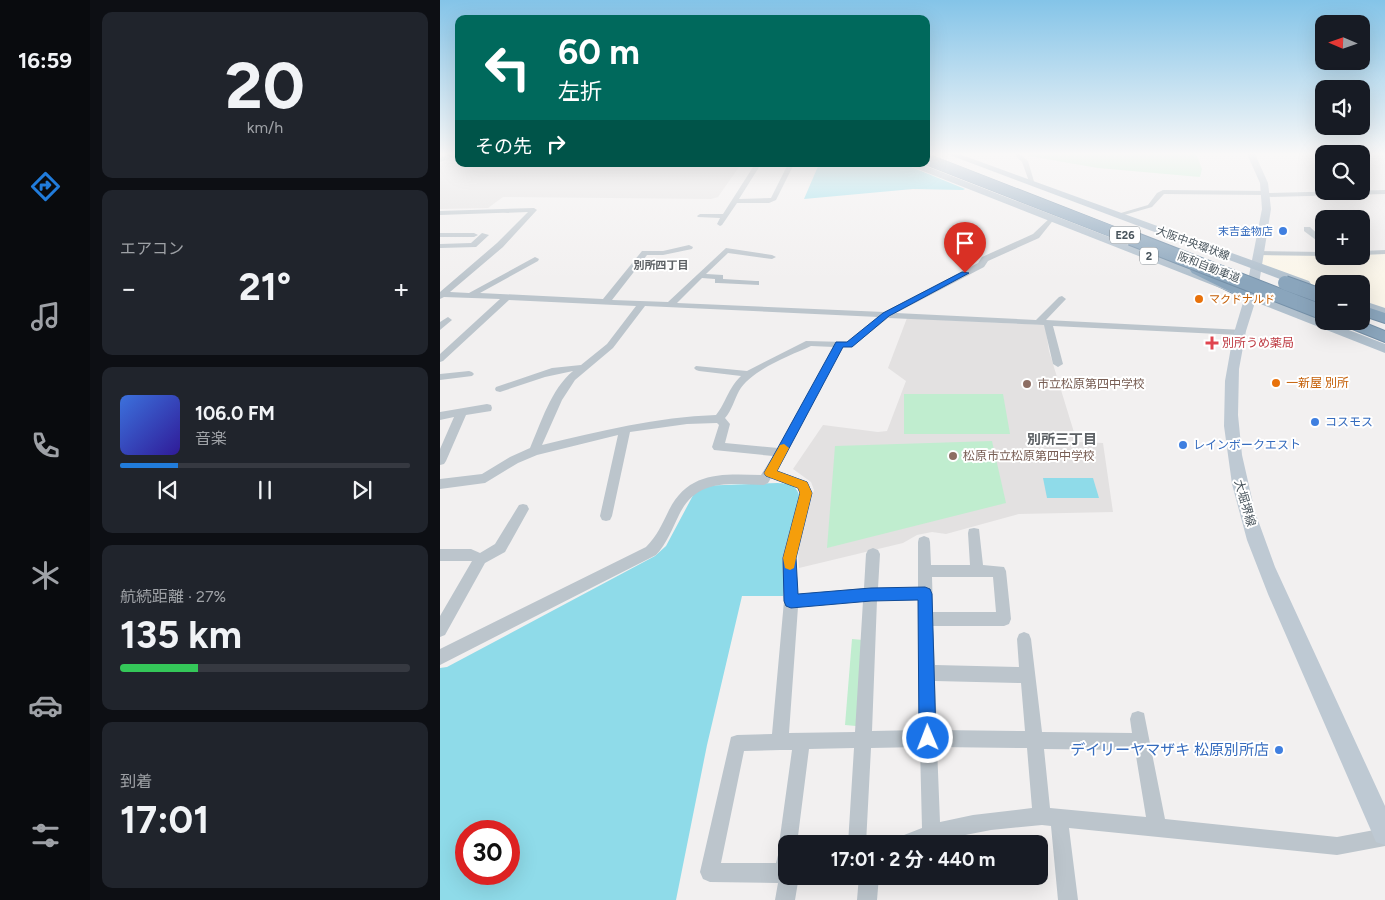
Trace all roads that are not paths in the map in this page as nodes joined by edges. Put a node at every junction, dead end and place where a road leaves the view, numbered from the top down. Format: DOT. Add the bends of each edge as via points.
graph roads {
  1 [pos="737,196"];
  2 [pos="776,196"];
  3 [pos="995,196"];
  4 [pos="1011,196"];
  5 [pos="1024,196"];
  6 [pos="1043,196"];
  7 [pos="1066,196"];
  8 [pos="1158,196"];
  9 [pos="1266,196"];
  10 [pos="734,201"];
  11 [pos="444,213"];
  12 [pos="1117,215"];
  13 [pos="700,216"];
  14 [pos="725,216"];
  15 [pos="1052,218"];
  16 [pos="440,219"];
  17 [pos="720,224"];
  18 [pos="1307,229"];
  19 [pos="474,235"];
  20 [pos="485,235"];
  21 [pos="442,236"];
  22 [pos="1315,236"];
  23 [pos="474,245"];
  24 [pos="500,245"];
  25 [pos="440,246"];
  26 [pos="688,247"];
  27 [pos="1385,252"];
  28 [pos="1370,253"];
  29 [pos="1315,255"];
  30 [pos="772,257"];
  31 [pos="534,259"];
  32 [pos="1257,259"];
  33 [pos="1223,264"];
  34 [pos="700,276"];
  35 [pos="756,283"];
  36 [pos="1315,286"];
  37 [pos="1248,294"];
  38 [pos="1315,294"];
  39 [pos="441,295"];
  40 [pos="471,295"];
  41 [pos="507,297"];
  42 [pos="1062,299"];
  43 [pos="1315,299"];
  44 [pos="606,301"];
  45 [pos="643,303"];
  46 [pos="670,304"];
  47 [pos="1370,307"];
  48 [pos="1315,309"];
  49 [pos="1370,313"];
  50 [pos="1385,313"];
  51 [pos="886,315"];
  52 [pos="1385,318"];
  53 [pos="448,320"];
  54 [pos="1370,320"];
  55 [pos="1044,322"];
  56 [pos="1385,326"];
  57 [pos="440,327"];
  58 [pos="1368,330"];
  59 [pos="1240,332"];
  60 [pos="1385,337"];
  61 [pos="840,344"];
  62 [pos="440,345"];
  63 [pos="454,346"];
  64 [pos="1385,348"];
  65 [pos="440,359"];
  66 [pos="1058,364"];
  67 [pos="584,368"];
  68 [pos="699,368"];
  69 [pos="469,374"];
  70 [pos="749,374"];
  71 [pos="440,377"];
  72 [pos="500,389"];
  73 [pos="487,408"];
  74 [pos="462,412"];
  75 [pos="440,416"];
  76 [pos="719,419"];
  77 [pos="626,429"];
  78 [pos="534,451"];
  79 [pos="781,453"];
  80 [pos="440,461"];
  81 [pos="770,473"];
  82 [pos="442,485"];
  83 [pos="523,509"];
  84 [pos="606,516"];
  85 [pos="974,533"];
  86 [pos="924,542"];
  87 [pos="873,554"];
  88 [pos="440,555"];
  89 [pos="480,559"];
  90 [pos="924,571"];
  91 [pos="977,571"];
  92 [pos="871,594"];
  93 [pos="925,594"];
  94 [pos="791,601"];
  95 [pos="926,619"];
  96 [pos="440,630"];
  97 [pos="1024,639"];
  98 [pos="440,656"];
  99 [pos="926,673"];
  100 [pos="1028,675"];
  101 [pos="1138,719"];
  102 [pos="928,738"];
  103 [pos="862,740"];
  104 [pos="1034,740"];
  105 [pos="780,742"];
  106 [pos="802,742"];
  107 [pos="1142,742"];
  108 [pos="1051,817"];
  109 [pos="1157,828"];
  110 [pos="789,835"];
  111 [pos="857,835"];
  112 [pos="931,835"];
  113 [pos="1385,835"];
  114 [pos="778,870"];
  115 [pos="786,885"];
  116 [pos="868,885"];
  117 [pos="785,900"];
  118 [pos="866,900"];
  119 [pos="1068,900"];
  1 -- 10 [label="street"];
  2 -- 10 [label="street" via="769,202"];
  3 -- 15 [label="main road, 2"];
  4 -- 37 [label="highway, bridge" via="1207,274"];
  5 -- 48 [label="highway, 阪和自動車道 / E26, bridge"];
  6 -- 33 [label="highway, 阪和自動車道 / E26"];
  7 -- 12 [label="main road, 大阪中央環状線 / 2"];
  8 -- 12 [label="street" via="1150,206"];
  9 -- 32 [label="main road, 大堀堺線" via="1266,224"];
  10 -- 14 [label="street"];
  11 -- 16 [label="street"];
  11 -- 24 [label="street" via="534,210"];
  12 -- 32 [label="main road, 大阪中央環状線 / 2"];
  13 -- 14 [label="street"];
  14 -- 17 [label="street"];
  15 -- 37 [label="main road, 2"];
  15 -- 51 [label="street" via="1036,236 985,259 981,265"];
  18 -- 22 [label="street"];
  19 -- 21 [label="street"];
  20 -- 23 [label="street"];
  23 -- 24 [label="street"];
  23 -- 25 [label="street"];
  24 -- 39 [label="street"];
  26 -- 44 [label="street" via="645,253"];
  27 -- 28 [label="street"];
  29 -- 32 [label="street"];
  30 -- 34 [label="street" via="726,250"];
  31 -- 40 [label="street"];
  32 -- 36 [label="main road, 大阪中央環状線 / 2"];
  32 -- 37 [label="main road, 大堀堺線"];
  33 -- 38 [label="highway, bridge"];
  33 -- 43 [label="highway, 阪和自動車道 / E26"];
  34 -- 35 [label="street" via="720,277 718,281"];
  34 -- 46 [label="street"];
  37 -- 59 [label="main road, 大堀堺線"];
  37 -- 64 [label="main road, 2"];
  39 -- 40 [label="street"];
  40 -- 41 [label="street"];
  41 -- 44 [label="street"];
  41 -- 63 [label="street"];
  42 -- 55 [label="street"];
  44 -- 45 [label="street"];
  45 -- 46 [label="street"];
  45 -- 67 [label="street" via="610,346"];
  46 -- 51 [label="street"];
  47 -- 50 [label="main road"];
  49 -- 52 [label="highway"];
  51 -- 55 [label="street"];
  51 -- 61 [label="street" via="849,345"];
  53 -- 57 [label="street"];
  54 -- 56 [label="highway"];
  55 -- 59 [label="street"];
  55 -- 66 [label="street"];
  58 -- 60 [label="highway"];
  59 -- 113 [label="main road, 大堀堺線" via="1232,380 1230,423 1234,461 1246,512 1273,586"];
  61 -- 70 [label="street" via="810,343"];
  61 -- 79 [label="street"];
  62 -- 63 [label="street"];
  63 -- 65 [label="street"];
  67 -- 72 [label="street" via="534,377"];
  67 -- 78 [label="street" via="571,378 557,400"];
  68 -- 70 [label="street"];
  69 -- 71 [label="street"];
  70 -- 76 [label="street" via="734,388"];
  73 -- 74 [label="street"];
  74 -- 75 [label="street"];
  74 -- 80 [label="street"];
  76 -- 77 [label="street"];
  76 -- 79 [label="street" via="725,424 718,447"];
  77 -- 78 [label="street"];
  77 -- 84 [label="street"];
  78 -- 82 [label="street" via="485,478"];
  79 -- 81 [label="street"];
  81 -- 94 [label="street" via="803,485 806,493 789,558"];
  81 -- 98 [label="street" via="764,480 710,480 700,483 688,490 660,543 651,551"];
  83 -- 89 [label="street" via="500,548"];
  85 -- 91 [label="street"];
  86 -- 90 [label="street"];
  87 -- 92 [label="street"];
  88 -- 89 [label="street" via="471,555"];
  89 -- 96 [label="street"];
  90 -- 91 [label="street"];
  90 -- 93 [label="street"];
  91 -- 95 [label="street" via="999,572 1004,619"];
  92 -- 93 [label="street"];
  92 -- 94 [label="street"];
  92 -- 103 [label="street"];
  93 -- 95 [label="street"];
  94 -- 105 [label="street"];
  95 -- 99 [label="street"];
  97 -- 100 [label="street"];
  99 -- 100 [label="street"];
  99 -- 102 [label="street"];
  100 -- 104 [label="street"];
  101 -- 107 [label="street"];
  102 -- 103 [label="street"];
  102 -- 104 [label="street"];
  102 -- 112 [label="street"];
  103 -- 106 [label="street"];
  103 -- 111 [label="street"];
  104 -- 107 [label="street"];
  104 -- 108 [label="street"];
  105 -- 106 [label="street"];
  105 -- 114 [label="street" via="737,743 710,872"];
  106 -- 110 [label="street"];
  107 -- 109 [label="street"];
  108 -- 109 [label="street"];
  108 -- 112 [label="street" via="1000,819"];
  108 -- 119 [label="street"];
  109 -- 113 [label="street" via="1337,846"];
  115 -- 117 [label="street"];
  116 -- 118 [label="street"];
}
